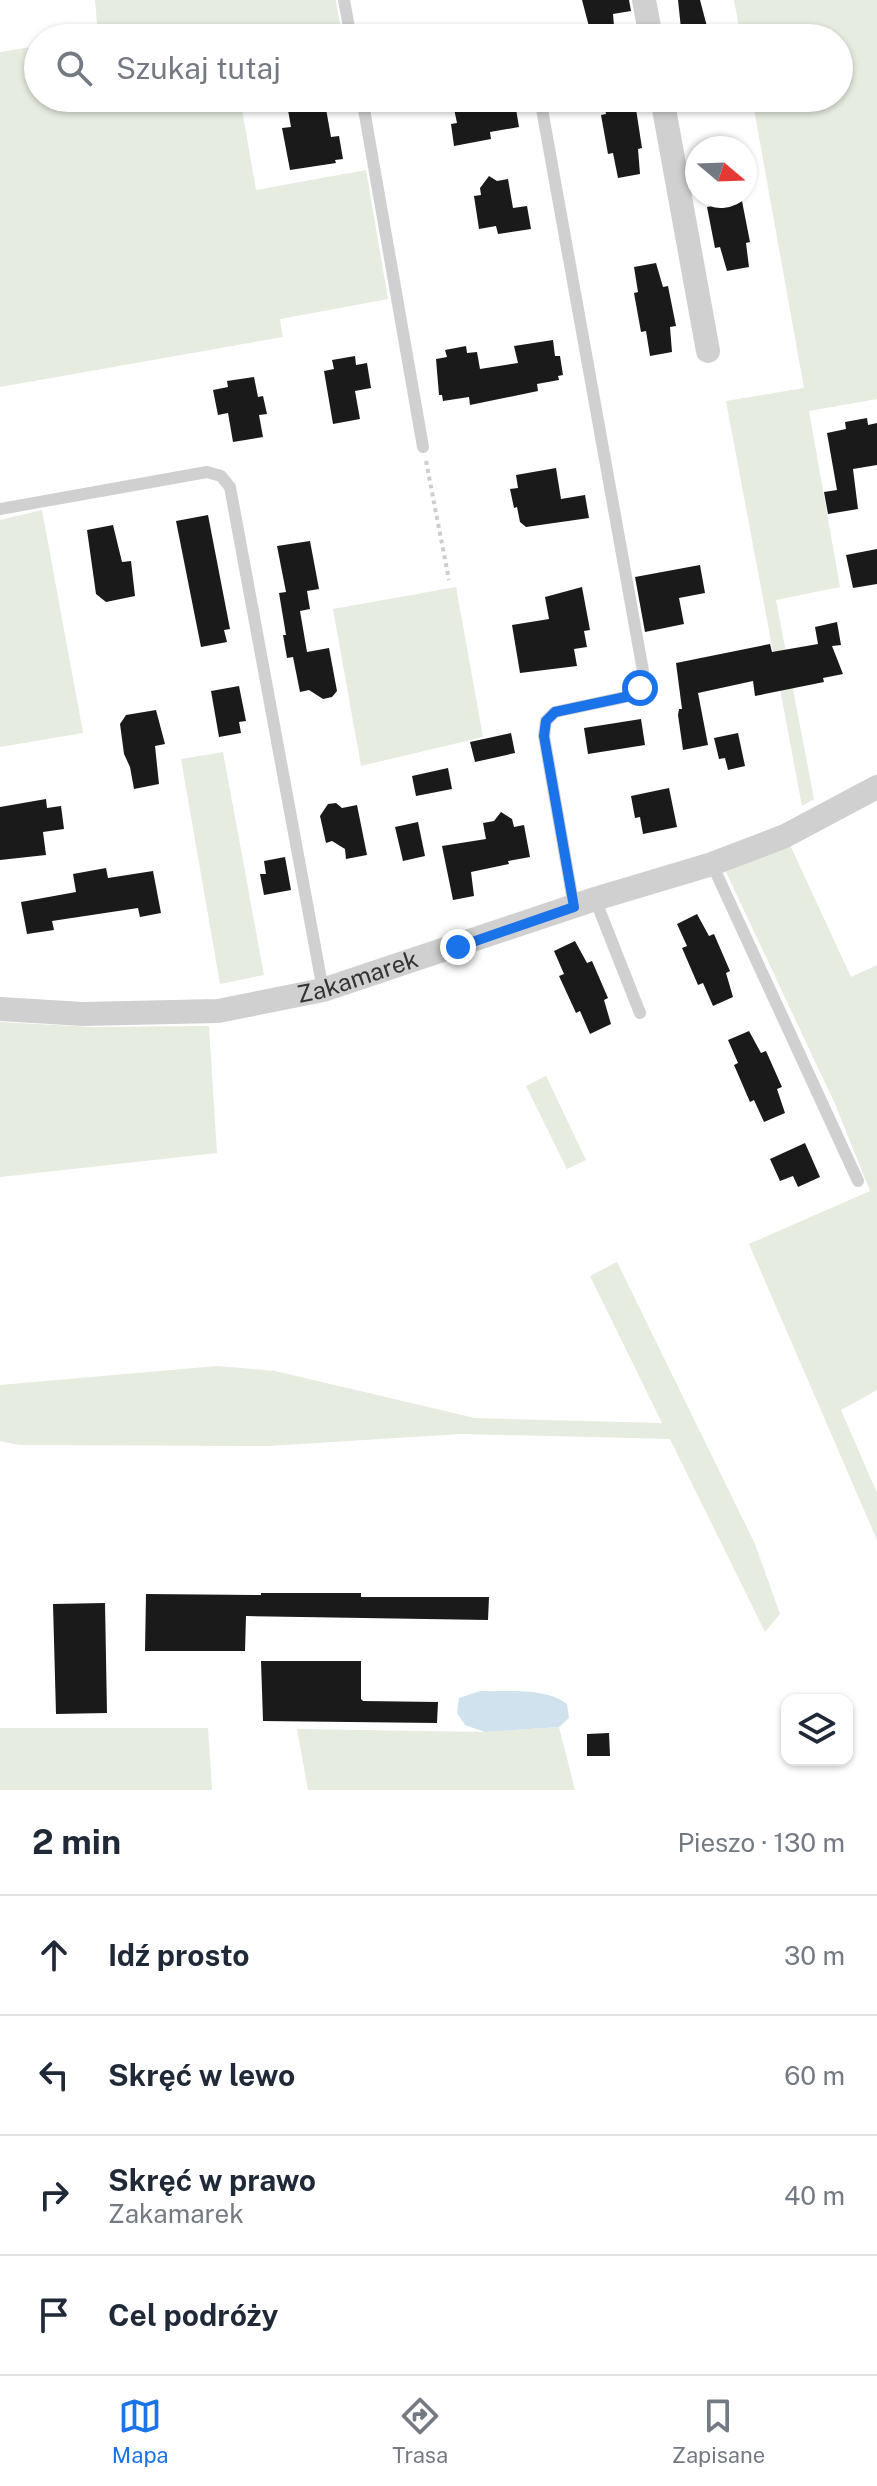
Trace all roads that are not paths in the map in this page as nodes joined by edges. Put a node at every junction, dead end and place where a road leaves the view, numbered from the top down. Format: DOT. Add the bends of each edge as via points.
graph roads {
  1 [pos="344,0"];
  2 [pos="644,0"];
  3 [pos="348,24"];
  4 [pos="648,24"];
  5 [pos="364,112"];
  6 [pos="543,112"];
  7 [pos="665,112"];
  8 [pos="708,351"];
  9 [pos="423,447"];
  10 [pos="0,509"];
  11 [pos="877,787"];
  12 [pos="712,864"];
  13 [pos="584,903"];
  14 [pos="323,990"];
  15 [pos="0,1009"];
  16 [pos="640,1013"];
  17 [pos="858,1181"];
  1 -- 3 [label="lane"];
  2 -- 4 [label="street"];
  5 -- 9 [label="lane"];
  6 -- 13 [label="lane" via="643,671 640,688 630,696 555,712 546,721 544,736"];
  7 -- 8 [label="street"];
  10 -- 14 [label="lane" via="207,472 221,476 230,487"];
  11 -- 12 [label="street, Zakamarek" via="785,836"];
  12 -- 13 [label="street, Zakamarek"];
  12 -- 17 [label="lane"];
  13 -- 14 [label="street, Zakamarek"];
  13 -- 16 [label="lane"];
  14 -- 15 [label="street, Zakamarek" via="218,1011 83,1014"];
}
